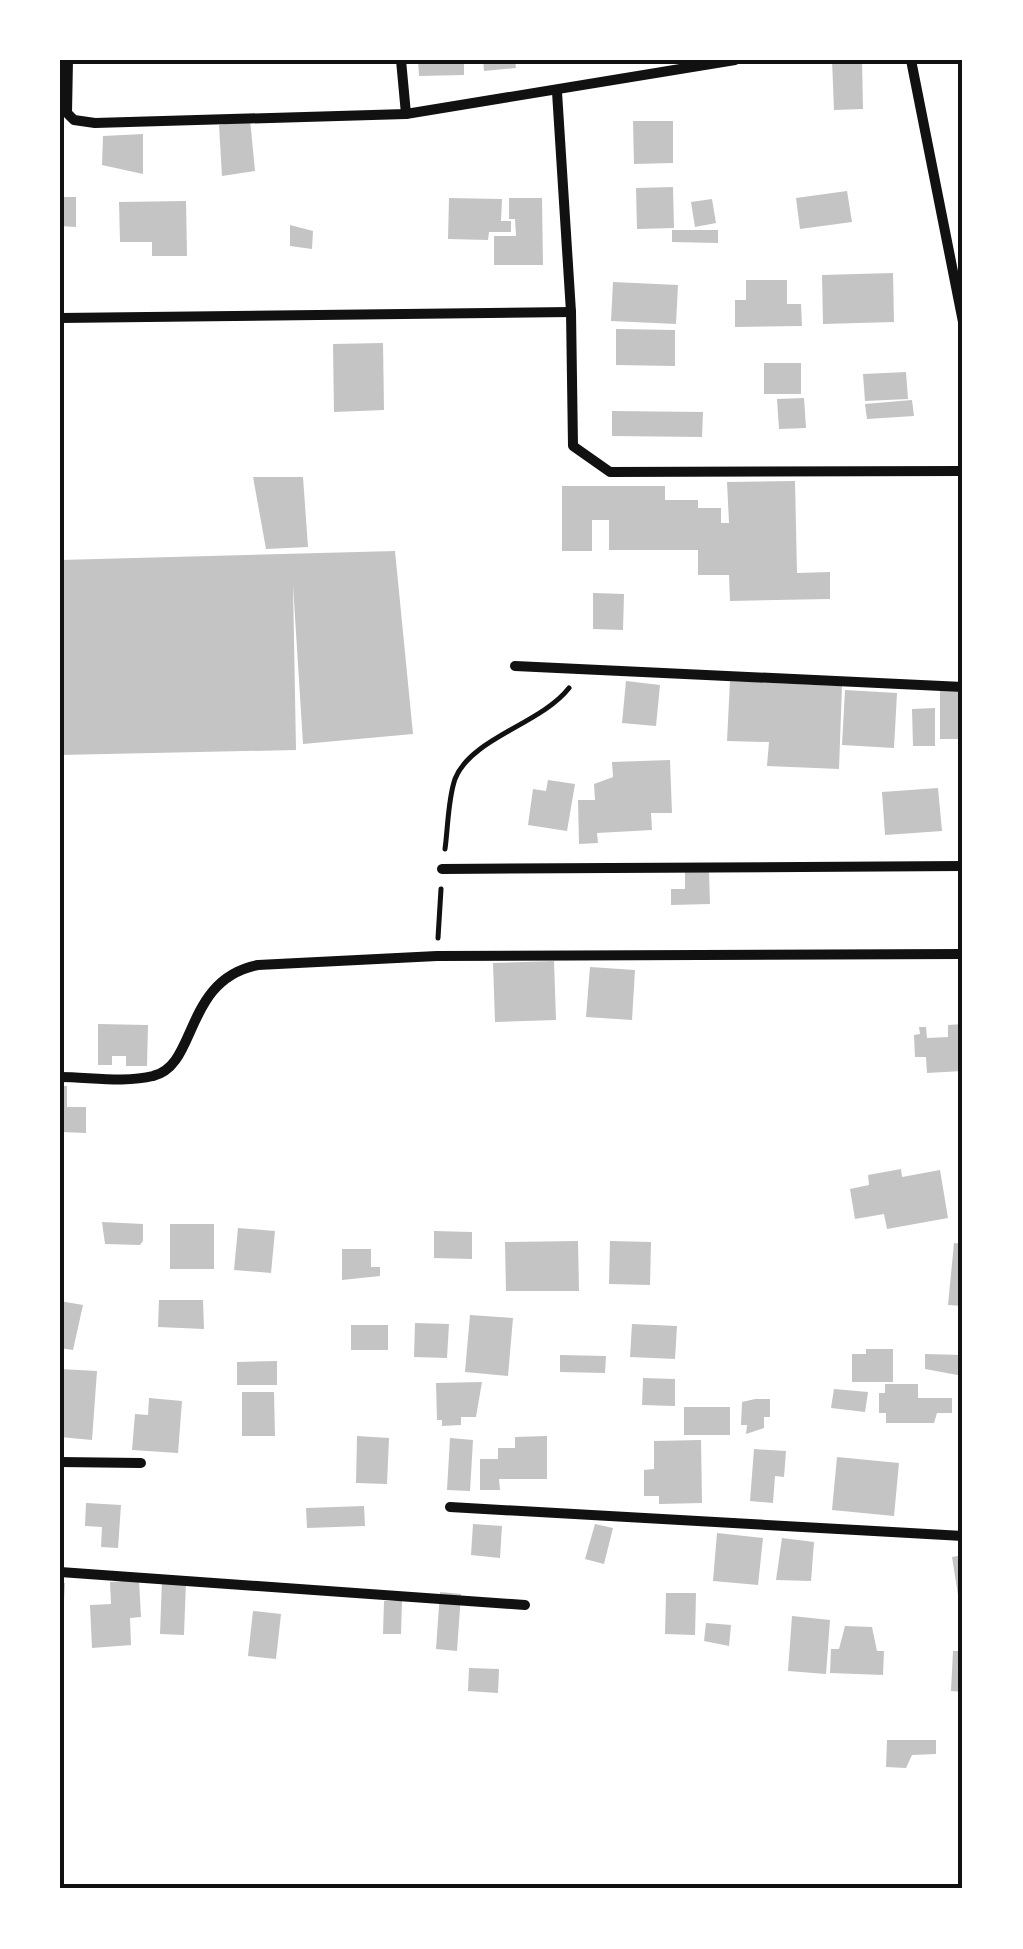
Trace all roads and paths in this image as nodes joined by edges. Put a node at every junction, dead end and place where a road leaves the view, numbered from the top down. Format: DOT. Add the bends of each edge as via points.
graph roads {
  1 [pos="68,60"];
  2 [pos="400,60"];
  3 [pos="736,60"];
  4 [pos="911,60"];
  5 [pos="557,92"];
  6 [pos="406,114"];
  7 [pos="571,312"];
  8 [pos="60,318"];
  9 [pos="963,322"];
  10 [pos="963,472"];
  11 [pos="515,666"];
  12 [pos="577,669"];
  13 [pos="963,688"];
  14 [pos="963,866"];
  15 [pos="442,869"];
  16 [pos="963,954"];
  17 [pos="437,956"];
  18 [pos="60,1077"];
  19 [pos="60,1462"];
  20 [pos="141,1463"];
  21 [pos="450,1507"];
  22 [pos="963,1536"];
  23 [pos="60,1572"];
  24 [pos="525,1605"];
  1 -- 6 [label="street" via="67,113 84,122"];
  2 -- 6 [label="street"];
  3 -- 5 [label="street"];
  4 -- 9 [label="street"];
  5 -- 6 [label="street"];
  5 -- 7 [label="street"];
  7 -- 8 [label="street"];
  7 -- 10 [label="street" via="573,446 610,472"];
  11 -- 12 [label="street"];
  12 -- 13 [label="street"];
  12 -- 15 [label="path" via="557,704 469,757 455,780"];
  14 -- 15 [label="street"];
  15 -- 17 [label="path"];
  16 -- 17 [label="street"];
  17 -- 18 [label="street" via="232,970 212,988 170,1069 152,1076"];
  19 -- 20 [label="street"];
  21 -- 22 [label="street"];
  23 -- 24 [label="street"];
}
